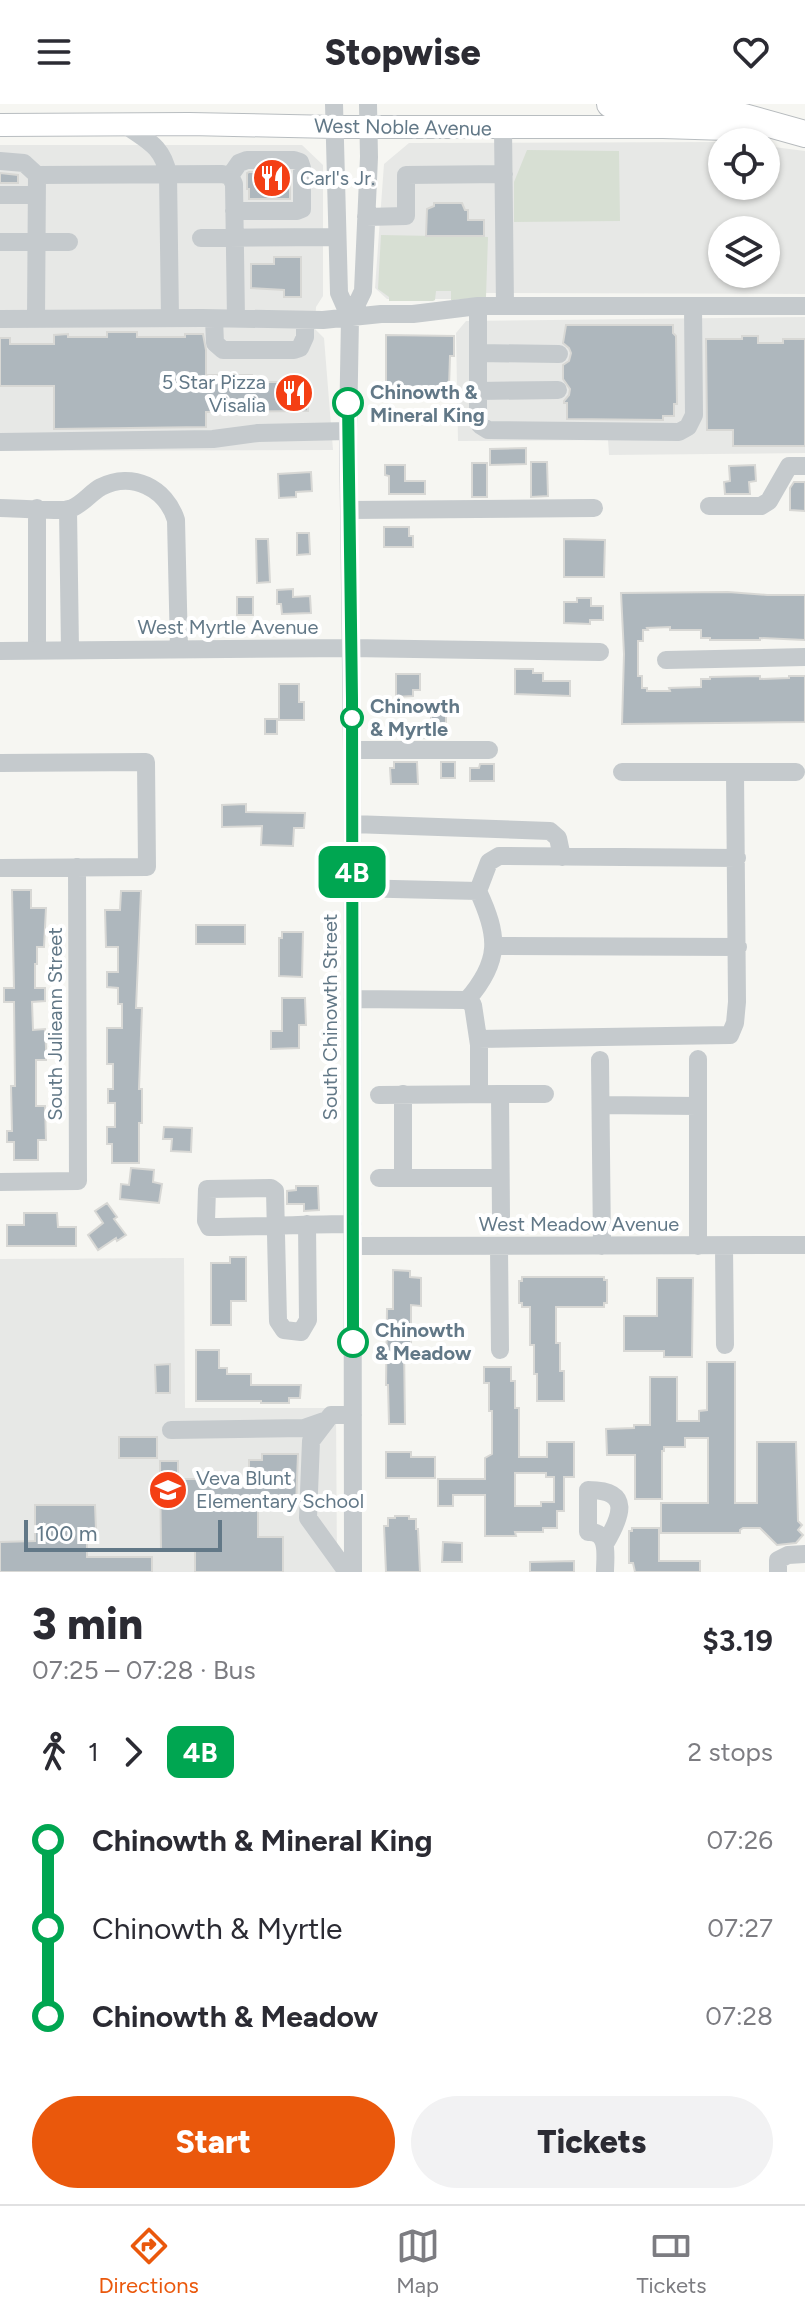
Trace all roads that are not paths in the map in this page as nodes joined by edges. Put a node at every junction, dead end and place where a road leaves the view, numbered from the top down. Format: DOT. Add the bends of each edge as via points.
graph roads {
  1 [pos="334,104"];
  2 [pos="610,104"];
  3 [pos="368,112"];
  4 [pos="124,124"];
  5 [pos="0,125"];
  6 [pos="335,127"];
  7 [pos="503,128"];
  8 [pos="805,134"];
  9 [pos="0,161"];
  10 [pos="168,174"];
  11 [pos="504,174"];
  12 [pos="37,175"];
  13 [pos="230,176"];
  14 [pos="0,195"];
  15 [pos="36,195"];
  16 [pos="234,211"];
  17 [pos="366,217"];
  18 [pos="337,237"];
  19 [pos="201,238"];
  20 [pos="235,238"];
  21 [pos="0,242"];
  22 [pos="36,242"];
  23 [pos="69,242"];
  24 [pos="478,306"];
  25 [pos="505,306"];
  26 [pos="693,306"];
  27 [pos="805,306"];
  28 [pos="170,318"];
  29 [pos="350,318"];
  30 [pos="0,319"];
  31 [pos="36,319"];
  32 [pos="214,319"];
  33 [pos="236,319"];
  34 [pos="305,320"];
  35 [pos="478,353"];
  36 [pos="559,354"];
  37 [pos="558,390"];
  38 [pos="478,391"];
  39 [pos="348,431"];
  40 [pos="0,442"];
  41 [pos="805,466"];
  42 [pos="709,506"];
  43 [pos="0,508"];
  44 [pos="37,508"];
  45 [pos="594,508"];
  46 [pos="68,509"];
  47 [pos="349,510"];
  48 [pos="37,623"];
  49 [pos="70,623"];
  50 [pos="351,648"];
  51 [pos="179,649"];
  52 [pos="37,650"];
  53 [pos="70,650"];
  54 [pos="0,651"];
  55 [pos="600,652"];
  56 [pos="805,657"];
  57 [pos="666,660"];
  58 [pos="352,750"];
  59 [pos="489,750"];
  60 [pos="0,763"];
  61 [pos="622,772"];
  62 [pos="735,772"];
  63 [pos="796,772"];
  64 [pos="352,824"];
  65 [pos="562,857"];
  66 [pos="737,858"];
  67 [pos="77,867"];
  68 [pos="0,868"];
  69 [pos="352,888"];
  70 [pos="478,891"];
  71 [pos="494,946"];
  72 [pos="738,947"];
  73 [pos="352,999"];
  74 [pos="467,1000"];
  75 [pos="478,1039"];
  76 [pos="698,1059"];
  77 [pos="600,1060"];
  78 [pos="403,1094"];
  79 [pos="479,1094"];
  80 [pos="500,1094"];
  81 [pos="545,1094"];
  82 [pos="379,1095"];
  83 [pos="601,1105"];
  84 [pos="697,1106"];
  85 [pos="379,1178"];
  86 [pos="403,1178"];
  87 [pos="500,1178"];
  88 [pos="0,1182"];
  89 [pos="501,1218"];
  90 [pos="307,1224"];
  91 [pos="353,1224"];
  92 [pos="805,1245"];
  93 [pos="353,1246"];
  94 [pos="602,1246"];
  95 [pos="698,1246"];
  96 [pos="724,1246"];
  97 [pos="499,1247"];
  98 [pos="725,1345"];
  99 [pos="500,1350"];
  100 [pos="353,1415"];
  101 [pos="327,1420"];
  102 [pos="171,1430"];
  103 [pos="605,1544"];
  104 [pos="805,1554"];
  105 [pos="350,1572"];
  106 [pos="605,1572"];
  107 [pos="778,1572"];
  1 -- 6 [label="street, South Chinowth Street"];
  2 -- 8 [label="highway" via="744,117"];
  3 -- 6 [label="main road, West Noble Avenue"];
  3 -- 7 [label="main road, West Noble Avenue"];
  3 -- 17 [label="street, South Chinowth Street"];
  4 -- 5 [label="main road, West Noble Avenue"];
  4 -- 6 [label="main road, West Noble Avenue"];
  4 -- 10 [label="street" via="160,151"];
  6 -- 18 [label="street, South Chinowth Street"];
  7 -- 8 [label="main road, West Noble Avenue"];
  7 -- 11 [label="street"];
  9 -- 12 [label="street" via="24,163"];
  10 -- 12 [label="street"];
  10 -- 13 [label="street"];
  10 -- 28 [label="street"];
  11 -- 17 [label="street" via="406,175 406,216"];
  11 -- 25 [label="street"];
  12 -- 15 [label="street"];
  13 -- 16 [label="street"];
  13 -- 16 [label="street" via="247,160 294,160 302,168 302,209"];
  14 -- 15 [label="street"];
  15 -- 22 [label="street"];
  16 -- 20 [label="street"];
  17 -- 29 [label="street, South Chinowth Street" via="363,291"];
  18 -- 20 [label="street"];
  18 -- 29 [label="street, South Chinowth Street" via="339,293"];
  19 -- 20 [label="street"];
  20 -- 33 [label="street"];
  21 -- 22 [label="street"];
  22 -- 23 [label="street"];
  22 -- 31 [label="street"];
  24 -- 25 [label="street"];
  24 -- 29 [label="street"];
  24 -- 35 [label="street"];
  25 -- 26 [label="street"];
  26 -- 27 [label="street"];
  26 -- 38 [label="street" via="694,415 679,432 488,430 480,425"];
  28 -- 31 [label="street"];
  28 -- 32 [label="street"];
  29 -- 34 [label="street"];
  29 -- 39 [label="street, South Chinowth Street"];
  30 -- 31 [label="street"];
  32 -- 33 [label="street"];
  32 -- 34 [label="street" via="215,343 223,350 300,348"];
  33 -- 34 [label="street"];
  35 -- 36 [label="street"];
  35 -- 38 [label="street"];
  37 -- 38 [label="street"];
  39 -- 40 [label="street"];
  39 -- 47 [label="street, South Chinowth Street"];
  41 -- 42 [label="street" via="789,466 761,506"];
  43 -- 44 [label="street"];
  44 -- 46 [label="street"];
  44 -- 48 [label="street"];
  45 -- 47 [label="street"];
  46 -- 49 [label="street"];
  46 -- 51 [label="street" via="116,481 144,484 165,498 176,520"];
  47 -- 50 [label="street, South Chinowth Street"];
  48 -- 49 [label="street" via="57,618"];
  48 -- 52 [label="street"];
  49 -- 53 [label="street"];
  50 -- 51 [label="street, West Myrtle Avenue"];
  50 -- 55 [label="street, West Myrtle Avenue"];
  50 -- 58 [label="street, South Chinowth Street"];
  51 -- 53 [label="street, West Myrtle Avenue"];
  52 -- 53 [label="street, West Myrtle Avenue"];
  52 -- 54 [label="street, West Myrtle Avenue"];
  56 -- 57 [label="street"];
  58 -- 59 [label="street"];
  58 -- 64 [label="street, South Chinowth Street"];
  60 -- 67 [label="street" via="146,762 147,867"];
  61 -- 62 [label="street"];
  62 -- 63 [label="street"];
  62 -- 66 [label="street"];
  64 -- 65 [label="street" via="550,831 558,838"];
  64 -- 69 [label="street, South Chinowth Street"];
  65 -- 66 [label="street"];
  65 -- 70 [label="street" via="499,856 489,862"];
  66 -- 72 [label="street"];
  67 -- 68 [label="street"];
  67 -- 88 [label="street, South Julieann Street" via="78,1181"];
  69 -- 70 [label="street"];
  69 -- 73 [label="street, South Chinowth Street"];
  70 -- 71 [label="street"];
  71 -- 72 [label="street"];
  71 -- 74 [label="street" via="479,986"];
  72 -- 75 [label="street" via="730,1035"];
  73 -- 74 [label="street"];
  73 -- 91 [label="street, South Chinowth Street"];
  74 -- 75 [label="street" via="473,1005"];
  75 -- 79 [label="street"];
  76 -- 84 [label="street"];
  77 -- 83 [label="street"];
  78 -- 79 [label="street"];
  78 -- 82 [label="street"];
  78 -- 86 [label="street"];
  79 -- 80 [label="street"];
  80 -- 81 [label="street"];
  80 -- 87 [label="street"];
  83 -- 84 [label="street"];
  83 -- 94 [label="street"];
  84 -- 95 [label="street"];
  85 -- 86 [label="street"];
  86 -- 87 [label="street"];
  87 -- 89 [label="street"];
  90 -- 90 [label="street" via="277,1227 278,1321 284,1330 301,1332 308,1320"];
  90 -- 91 [label="street"];
  91 -- 93 [label="street, South Chinowth Street"];
  92 -- 96 [label="street, West Meadow Avenue"];
  93 -- 97 [label="street, West Meadow Avenue"];
  93 -- 100 [label="street, South Chinowth Street"];
  94 -- 95 [label="street, West Meadow Avenue"];
  94 -- 97 [label="street, West Meadow Avenue"];
  95 -- 96 [label="street, West Meadow Avenue"];
  96 -- 98 [label="street"];
  97 -- 99 [label="street"];
  100 -- 101 [label="street" via="331,1415"];
  100 -- 105 [label="street, South Chinowth Street"];
  101 -- 102 [label="street" via="304,1428"];
  101 -- 105 [label="street" via="311,1441 308,1518"];
  103 -- 106 [label="street"];
  104 -- 107 [label="street" via="782,1557"];
}
